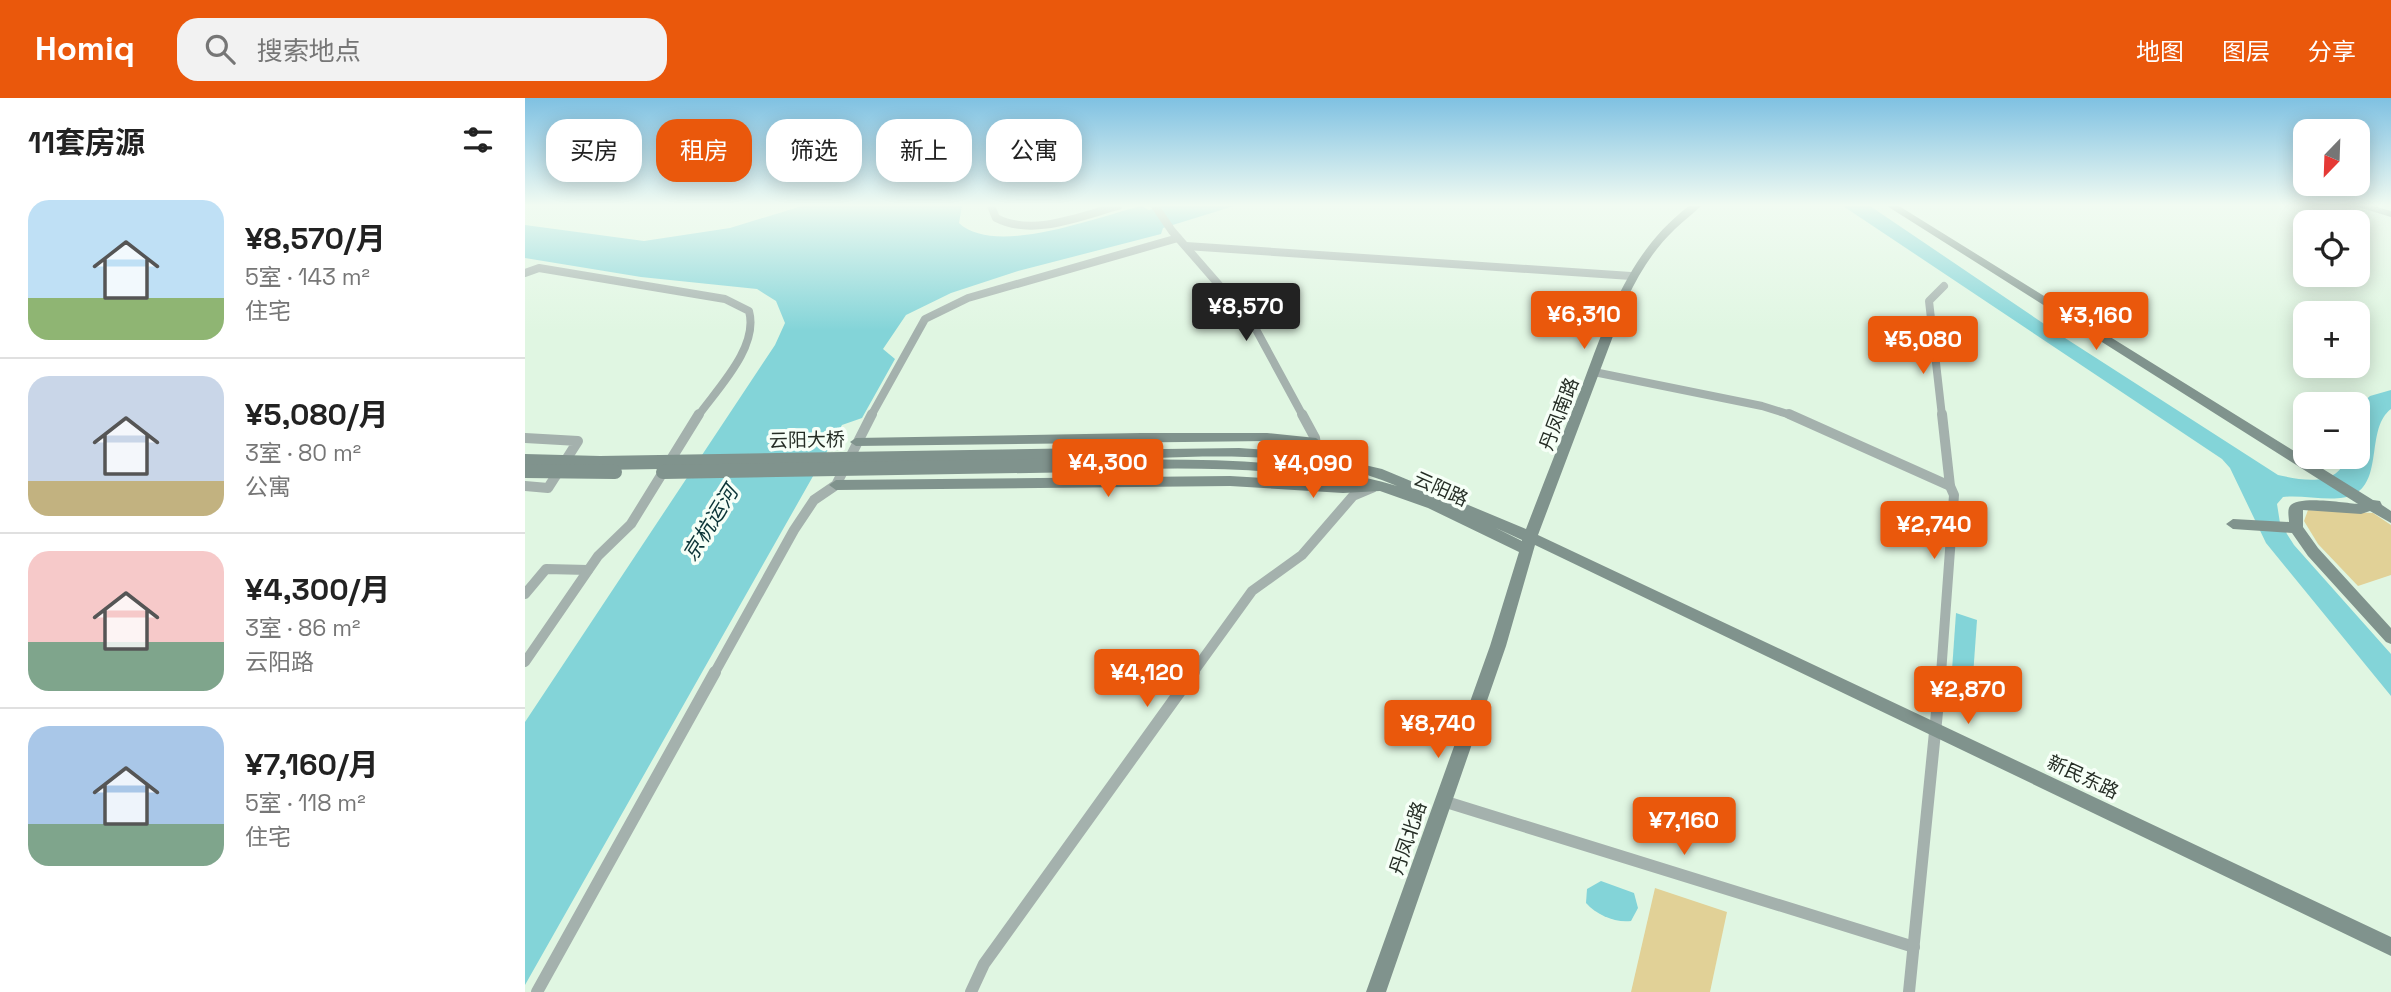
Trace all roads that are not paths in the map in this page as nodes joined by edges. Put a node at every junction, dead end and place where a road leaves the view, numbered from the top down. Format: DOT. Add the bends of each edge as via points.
graph roads {
  1 [pos="1148,248"];
  2 [pos="1187,248"];
  3 [pos="1286,248"];
  4 [pos="1655,248"];
  5 [pos="1959,248"];
  6 [pos="1968,248"];
  7 [pos="525,273"];
  8 [pos="1631,276"];
  9 [pos="1944,286"];
  10 [pos="1594,372"];
  11 [pos="525,438"];
  12 [pos="856,442"];
  13 [pos="1316,443"];
  14 [pos="2293,450"];
  15 [pos="1318,459"];
  16 [pos="1087,460"];
  17 [pos="525,461"];
  18 [pos="1289,467"];
  19 [pos="2319,470"];
  20 [pos="525,471"];
  21 [pos="836,485"];
  22 [pos="1379,485"];
  23 [pos="525,486"];
  24 [pos="1950,486"];
  25 [pos="1326,487"];
  26 [pos="1353,496"];
  27 [pos="2373,503"];
  28 [pos="2391,518"];
  29 [pos="2233,524"];
  30 [pos="2294,528"];
  31 [pos="1528,543"];
  32 [pos="588,570"];
  33 [pos="525,594"];
  34 [pos="2391,638"];
  35 [pos="525,662"];
  36 [pos="1933,729"];
  37 [pos="1443,801"];
  38 [pos="1914,947"];
  39 [pos="2391,947"];
  40 [pos="537,992"];
  41 [pos="971,992"];
  42 [pos="1376,992"];
  43 [pos="1909,992"];
  1 -- 12 [label="street" via="968,298 925,319"];
  2 -- 13 [label="street" via="1253,324"];
  3 -- 8 [label="street"];
  4 -- 8 [label="street, 丹凤南路"];
  5 -- 19 [label="street"];
  6 -- 14 [label="street"];
  7 -- 32 [label="street" via="539,268 725,299 749,311 753,325 740,357 687,431 631,524"];
  8 -- 10 [label="street, 丹凤南路"];
  9 -- 24 [label="street" via="1929,301"];
  10 -- 24 [label="street" via="1805,419"];
  10 -- 31 [label="street, 丹凤南路"];
  11 -- 23 [label="street" via="578,441 548,488"];
  12 -- 13 [label="street" via="1155,437"];
  12 -- 21 [label="street"];
  13 -- 15 [label="street"];
  15 -- 16 [label="street, 云阳路" via="1239,453"];
  15 -- 31 [label="street, 云阳路" via="1377,472"];
  16 -- 17 [label="street, 云阳大桥, bridge"];
  16 -- 18 [label="street, 云阳路"];
  16 -- 20 [label="street, 云阳大桥, bridge"];
  18 -- 22 [label="street, 云阳路"];
  18 -- 25 [label="street"];
  19 -- 27 [label="street"];
  21 -- 25 [label="street" via="1230,481"];
  21 -- 40 [label="street" via="814,500 794,530"];
  22 -- 25 [label="street"];
  22 -- 26 [label="street"];
  22 -- 31 [label="street, 云阳路"];
  24 -- 36 [label="street" via="1954,495"];
  25 -- 26 [label="street"];
  26 -- 41 [label="street" via="1302,555 1252,591 984,964"];
  27 -- 28 [label="street"];
  27 -- 30 [label="street" via="2301,505 2295,509"];
  29 -- 30 [label="street"];
  30 -- 34 [label="street"];
  31 -- 36 [label="street, 新民东路"];
  31 -- 37 [label="street, 丹凤北路" via="1498,646"];
  32 -- 33 [label="street" via="547,569"];
  32 -- 35 [label="street"];
  36 -- 38 [label="street"];
  36 -- 39 [label="street, 新民东路"];
  37 -- 38 [label="street"];
  37 -- 42 [label="street, 丹凤北路"];
  38 -- 43 [label="street"];
}
